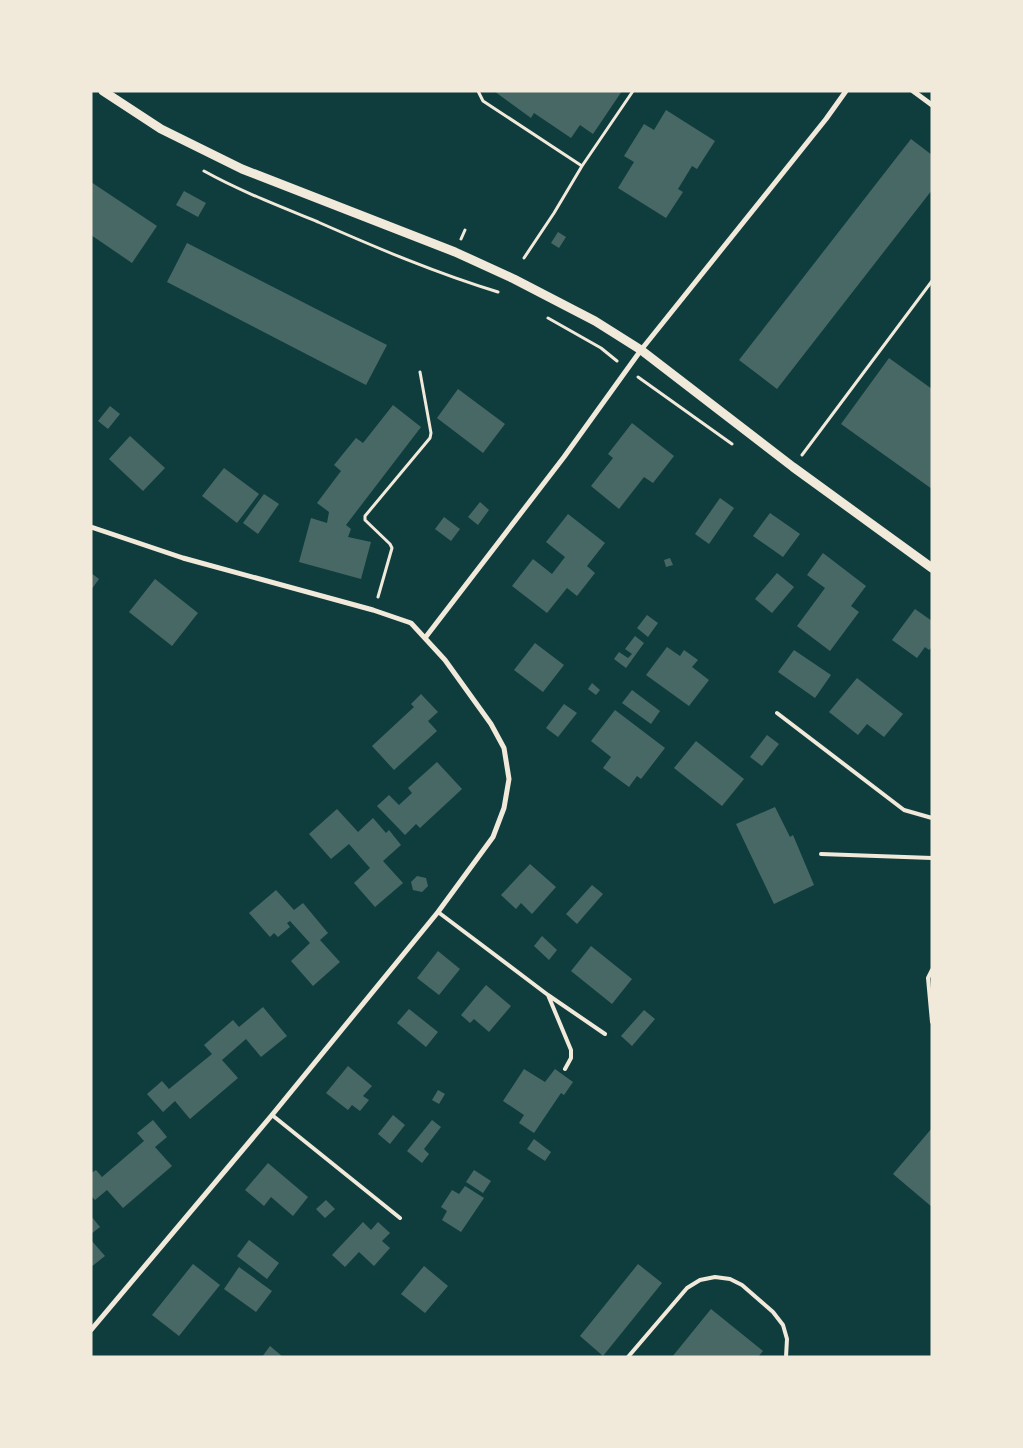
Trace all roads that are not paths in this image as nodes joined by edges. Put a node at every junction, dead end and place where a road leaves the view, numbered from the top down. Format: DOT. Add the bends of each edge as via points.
graph roads {
  1 [pos="103,91"];
  2 [pos="846,91"];
  3 [pos="913,91"];
  4 [pos="932,105"];
  5 [pos="641,350"];
  6 [pos="91,527"];
  7 [pos="932,568"];
  8 [pos="425,638"];
  9 [pos="777,713"];
  10 [pos="932,818"];
  11 [pos="820,854"];
  12 [pos="932,858"];
  13 [pos="438,912"];
  14 [pos="932,970"];
  15 [pos="548,995"];
  16 [pos="932,1022"];
  17 [pos="605,1034"];
  18 [pos="565,1069"];
  19 [pos="272,1116"];
  20 [pos="400,1218"];
  21 [pos="91,1330"];
  22 [pos="628,1357"];
  23 [pos="786,1357"];
  1 -- 5 [label="street" via="161,129 242,168 455,252 596,321"];
  2 -- 5 [label="street"];
  3 -- 4 [label="street"];
  5 -- 7 [label="street" via="792,467"];
  5 -- 8 [label="street" via="564,457"];
  6 -- 8 [label="street" via="183,558 373,610 411,624"];
  8 -- 13 [label="street" via="491,724 504,748 509,779 504,808 493,837"];
  9 -- 10 [label="lane" via="904,810"];
  11 -- 12 [label="lane"];
  13 -- 15 [label="lane"];
  13 -- 19 [label="street"];
  14 -- 16 [label="lane" via="928,978"];
  15 -- 17 [label="lane"];
  15 -- 18 [label="lane" via="571,1050"];
  19 -- 20 [label="lane"];
  19 -- 21 [label="street"];
  22 -- 23 [label="lane" via="686,1288 700,1280 715,1277 742,1285 773,1312 783,1325"];
}
